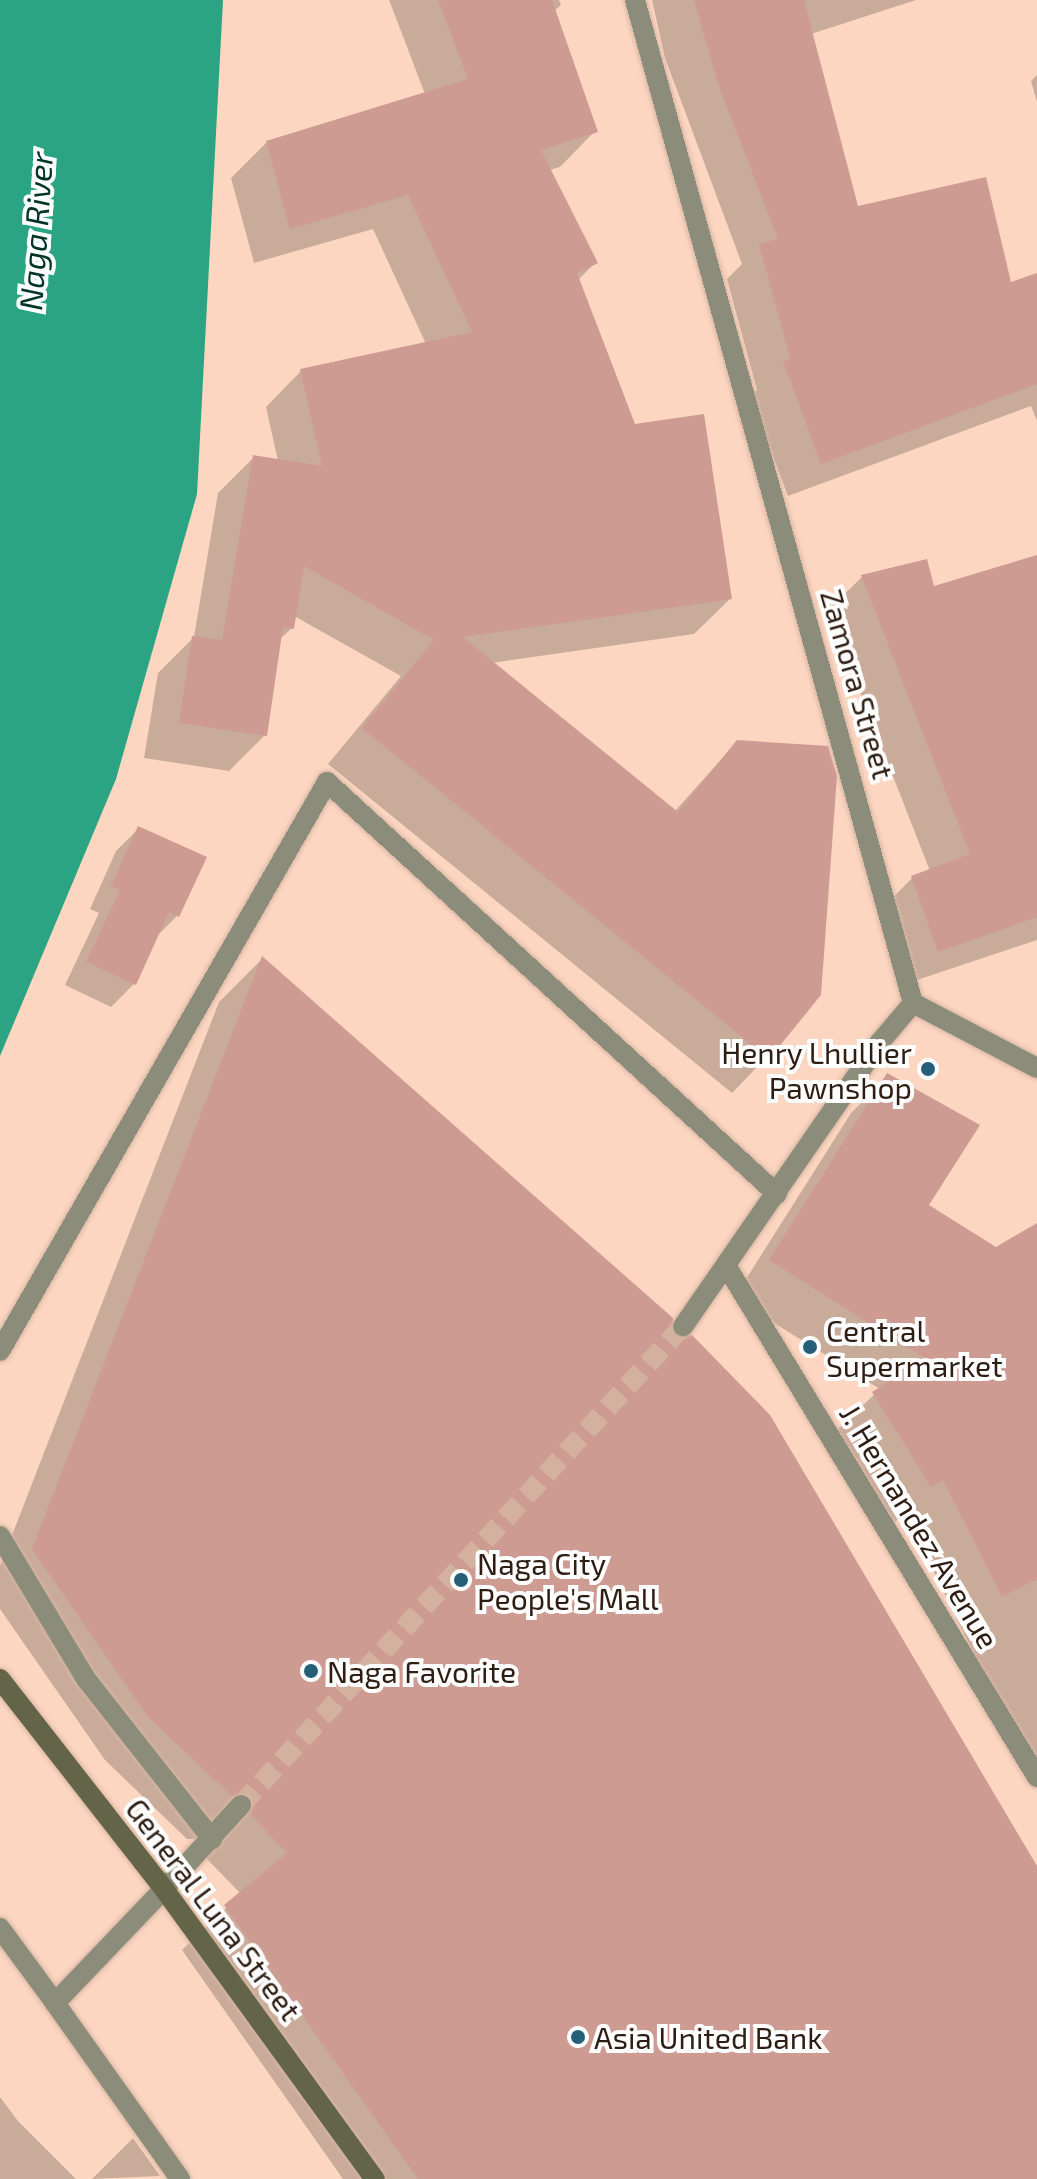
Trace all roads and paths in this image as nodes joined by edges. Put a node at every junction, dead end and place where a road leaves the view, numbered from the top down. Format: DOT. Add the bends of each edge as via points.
graph roads {
  1 [pos="635,0"];
  2 [pos="913,1003"];
  3 [pos="1037,1068"];
  4 [pos="777,1194"];
  5 [pos="727,1267"];
  6 [pos="683,1326"];
  7 [pos="0,1351"];
  8 [pos="0,1536"];
  9 [pos="0,1679"];
  10 [pos="1037,1777"];
  11 [pos="241,1805"];
  12 [pos="212,1839"];
  13 [pos="164,1889"];
  14 [pos="0,1928"];
  15 [pos="55,2003"];
  16 [pos="180,2179"];
  17 [pos="375,2179"];
  1 -- 2 [label="street, Zamora Street"];
  2 -- 3 [label="street"];
  2 -- 4 [label="street" via="880,1042"];
  4 -- 5 [label="street"];
  4 -- 7 [label="street" via="327,782"];
  5 -- 6 [label="street"];
  5 -- 10 [label="street, J. Hernandez Avenue"];
  8 -- 12 [label="street" via="86,1679"];
  9 -- 13 [label="main road, General Luna Street"];
  11 -- 12 [label="street"];
  12 -- 13 [label="street"];
  13 -- 15 [label="street"];
  13 -- 17 [label="main road, General Luna Street"];
  14 -- 15 [label="street"];
  15 -- 16 [label="street"];
}
